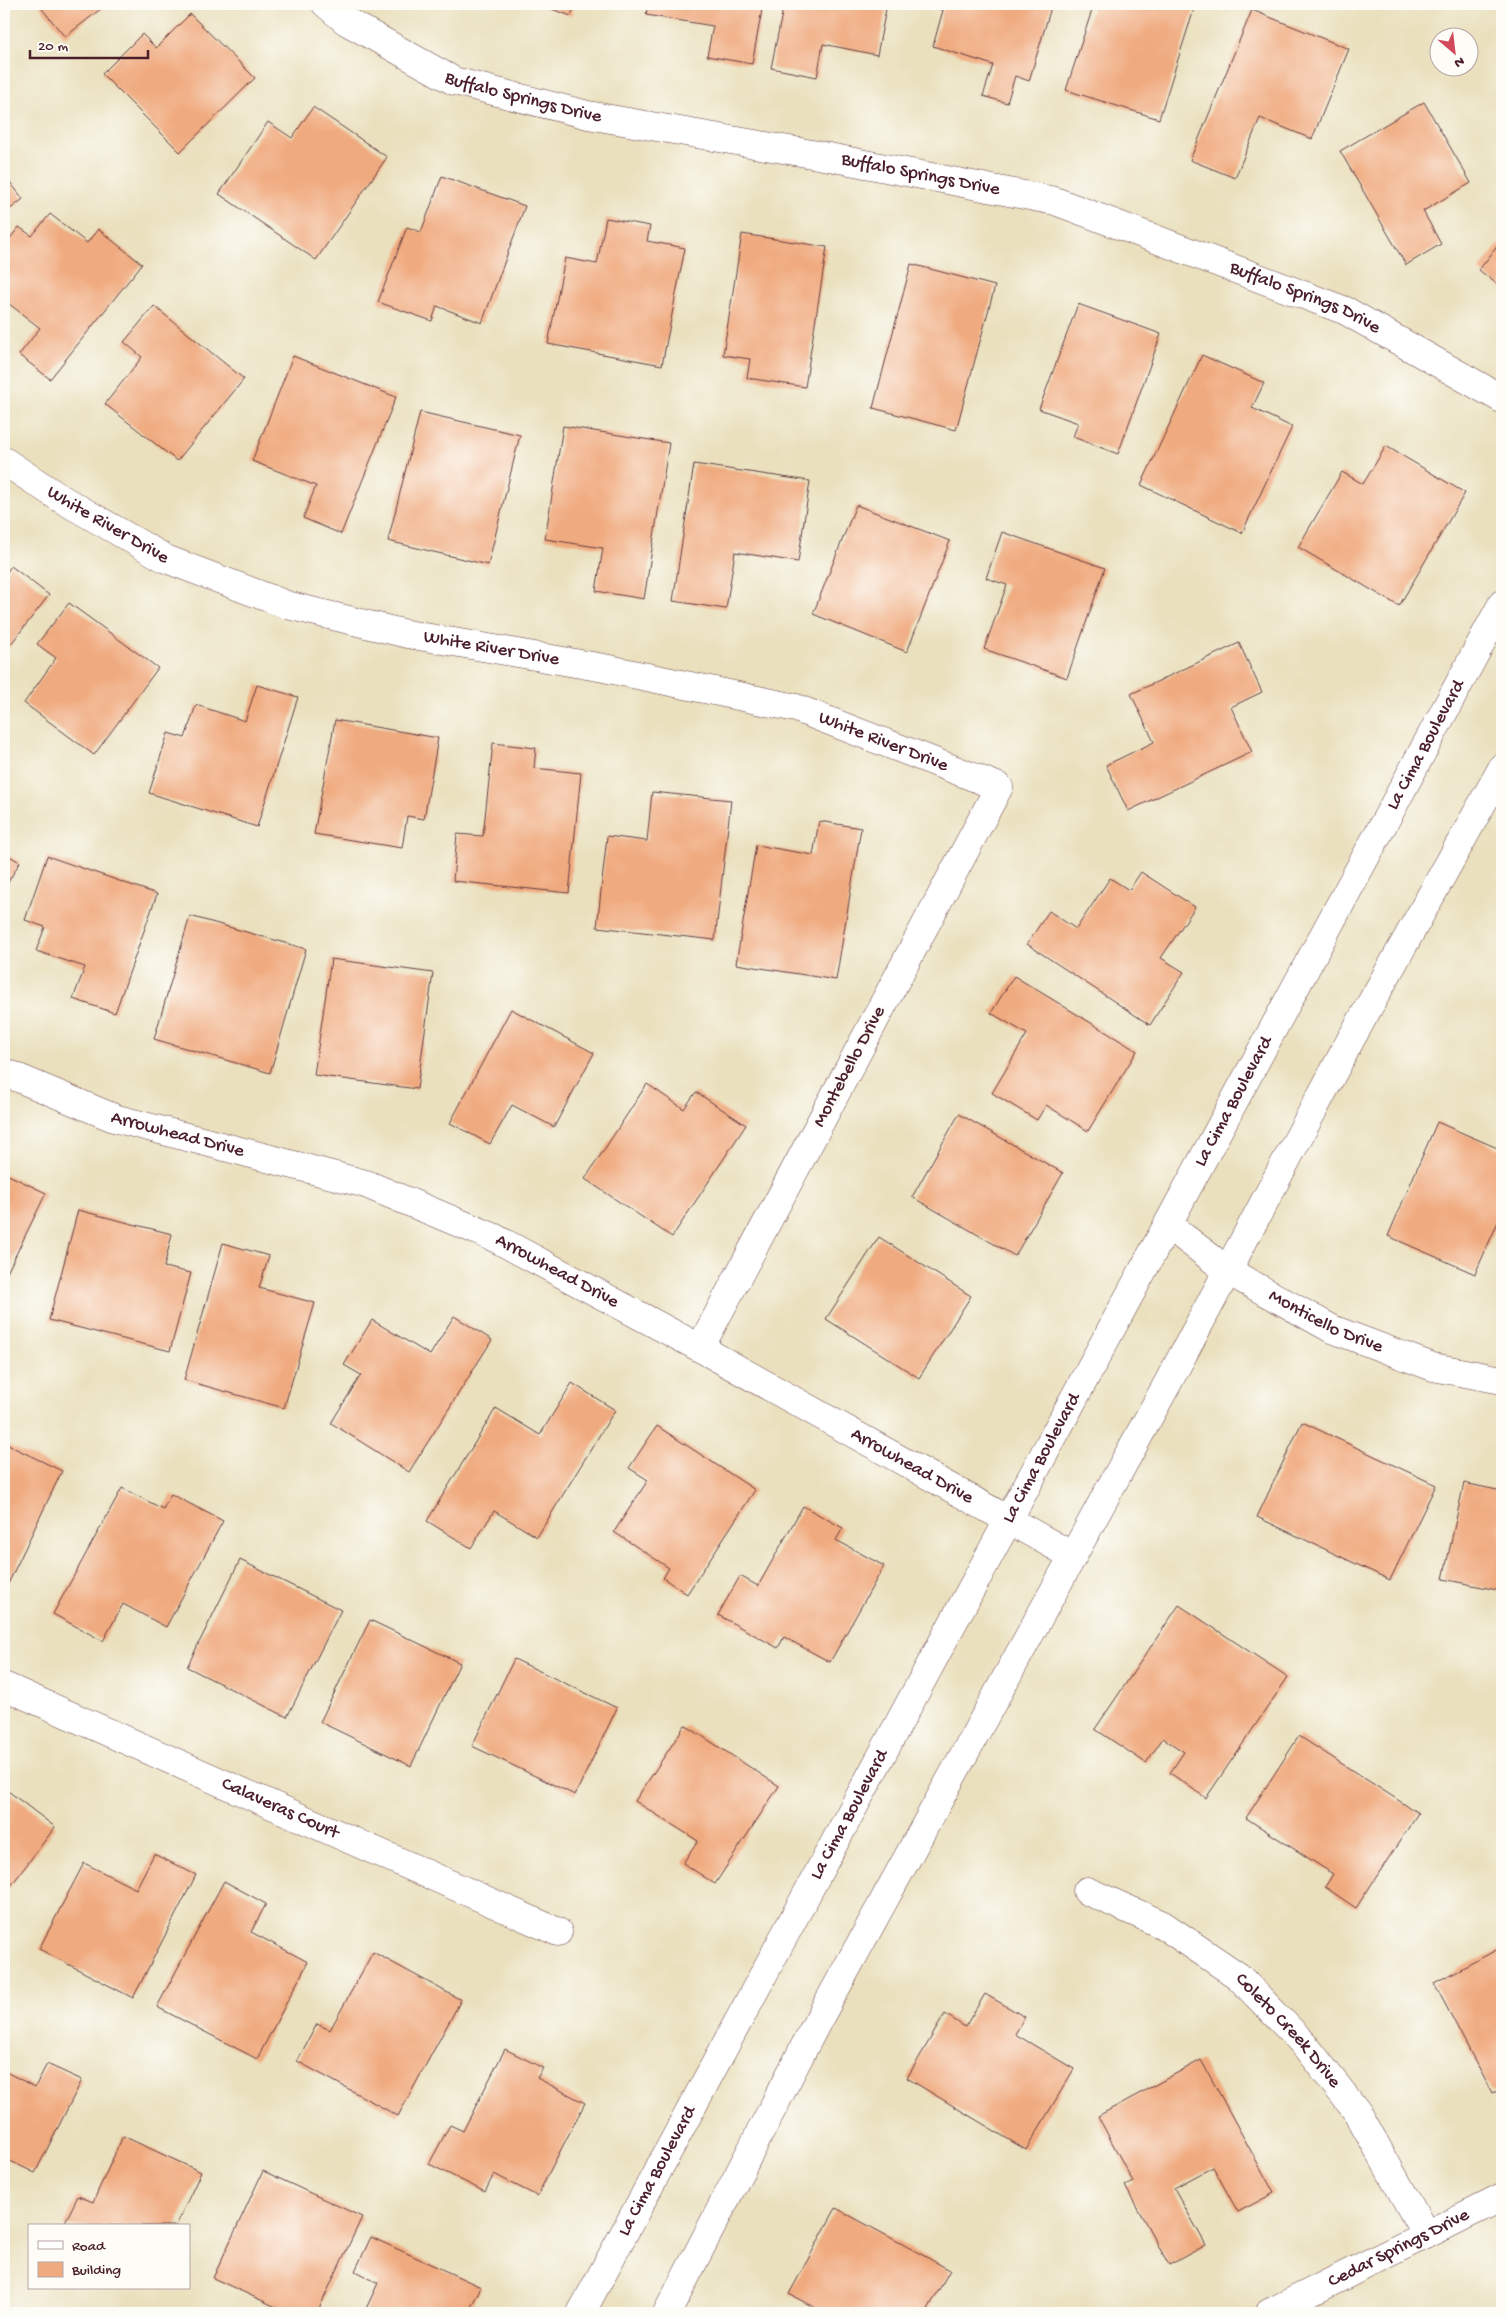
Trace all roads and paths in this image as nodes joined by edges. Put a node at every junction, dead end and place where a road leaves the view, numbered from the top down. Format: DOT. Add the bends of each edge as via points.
graph roads {
  1 [pos="326,4"];
  2 [pos="1502,399"];
  3 [pos="4,461"];
  4 [pos="1502,604"];
  5 [pos="1502,768"];
  6 [pos="999,786"];
  7 [pos="4,1072"];
  8 [pos="1168,1225"];
  9 [pos="1228,1270"];
  10 [pos="700,1348"];
  11 [pos="1502,1380"];
  12 [pos="1008,1521"];
  13 [pos="1073,1556"];
  14 [pos="4,1686"];
  15 [pos="1087,1891"];
  16 [pos="558,1932"];
  17 [pos="1502,2197"];
  18 [pos="1426,2235"];
  19 [pos="582,2313"];
  20 [pos="667,2313"];
  21 [pos="1270,2313"];
  1 -- 2 [label="street, Buffalo Springs Drive" via="346,21 454,81 588,115 830,157 1055,201 1346,311"];
  3 -- 6 [label="street, White River Drive" via="60,498 166,559 288,606 407,634 604,668 796,708"];
  4 -- 8 [label="street, La Cima Boulevard"];
  5 -- 9 [label="street"];
  6 -- 10 [label="street, Montebello Drive"];
  7 -- 10 [label="street, Arrowhead Drive" via="114,1118 366,1184 495,1238"];
  8 -- 9 [label="street, Monticello Drive"];
  8 -- 12 [label="street, La Cima Boulevard"];
  9 -- 11 [label="street, Monticello Drive" via="1332,1329 1433,1367"];
  9 -- 13 [label="street"];
  10 -- 12 [label="street, Arrowhead Drive"];
  12 -- 13 [label="street, Arrowhead Drive"];
  12 -- 19 [label="street, La Cima Boulevard"];
  13 -- 20 [label="street" via="814,2028"];
  14 -- 16 [label="street, Calaveras Court"];
  15 -- 18 [label="street, Coleto Creek Drive" via="1162,1925 1238,1976 1303,2043 1358,2113"];
  17 -- 18 [label="street, Cedar Springs Drive"];
  18 -- 21 [label="street, Cedar Springs Drive"];
}
